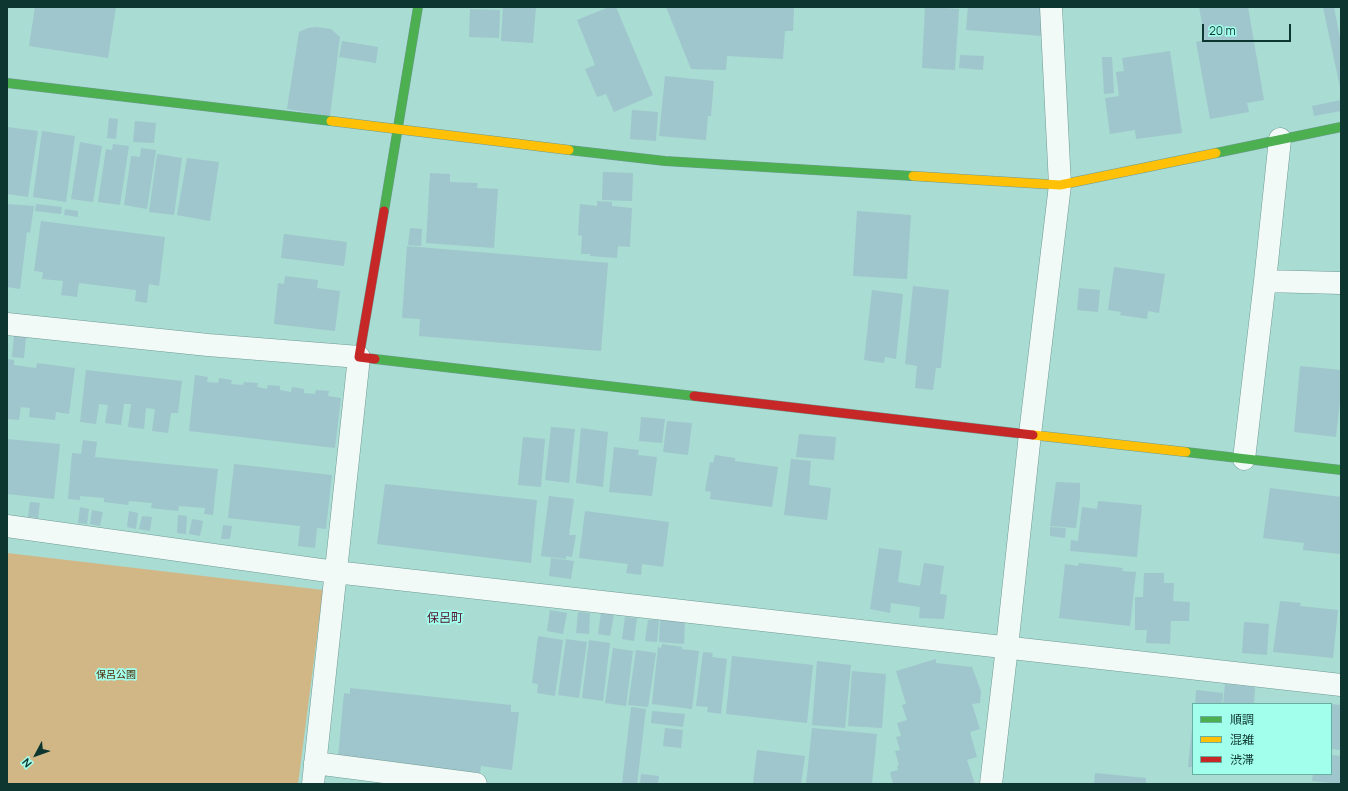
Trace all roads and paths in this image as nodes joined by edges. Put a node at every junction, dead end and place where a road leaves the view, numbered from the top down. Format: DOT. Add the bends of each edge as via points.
graph roads {
  1 [pos="418,7"];
  2 [pos="1051,7"];
  3 [pos="7,83"];
  4 [pos="1341,127"];
  5 [pos="398,129"];
  6 [pos="1280,139"];
  7 [pos="1060,185"];
  8 [pos="1266,281"];
  9 [pos="1341,283"];
  10 [pos="7,324"];
  11 [pos="359,357"];
  12 [pos="1030,434"];
  13 [pos="1244,458"];
  14 [pos="1341,470"];
  15 [pos="7,526"];
  16 [pos="335,572"];
  17 [pos="1007,647"];
  18 [pos="1341,685"];
  19 [pos="314,773"];
  20 [pos="476,784"];
  21 [pos="991,784"];
  1 -- 5 [label="street"];
  2 -- 7 [label="street"];
  3 -- 5 [label="street"];
  4 -- 6 [label="street"];
  5 -- 7 [label="street" via="665,161"];
  5 -- 11 [label="street"];
  6 -- 7 [label="street"];
  6 -- 8 [label="street"];
  7 -- 12 [label="street"];
  8 -- 9 [label="street"];
  8 -- 13 [label="street"];
  10 -- 11 [label="street" via="208,345"];
  11 -- 12 [label="street"];
  11 -- 16 [label="street"];
  12 -- 13 [label="street"];
  12 -- 17 [label="street"];
  13 -- 14 [label="street"];
  15 -- 16 [label="street"];
  16 -- 17 [label="street"];
  16 -- 19 [label="street"];
  17 -- 18 [label="street"];
  17 -- 21 [label="street"];
  19 -- 20 [label="street"];
}
